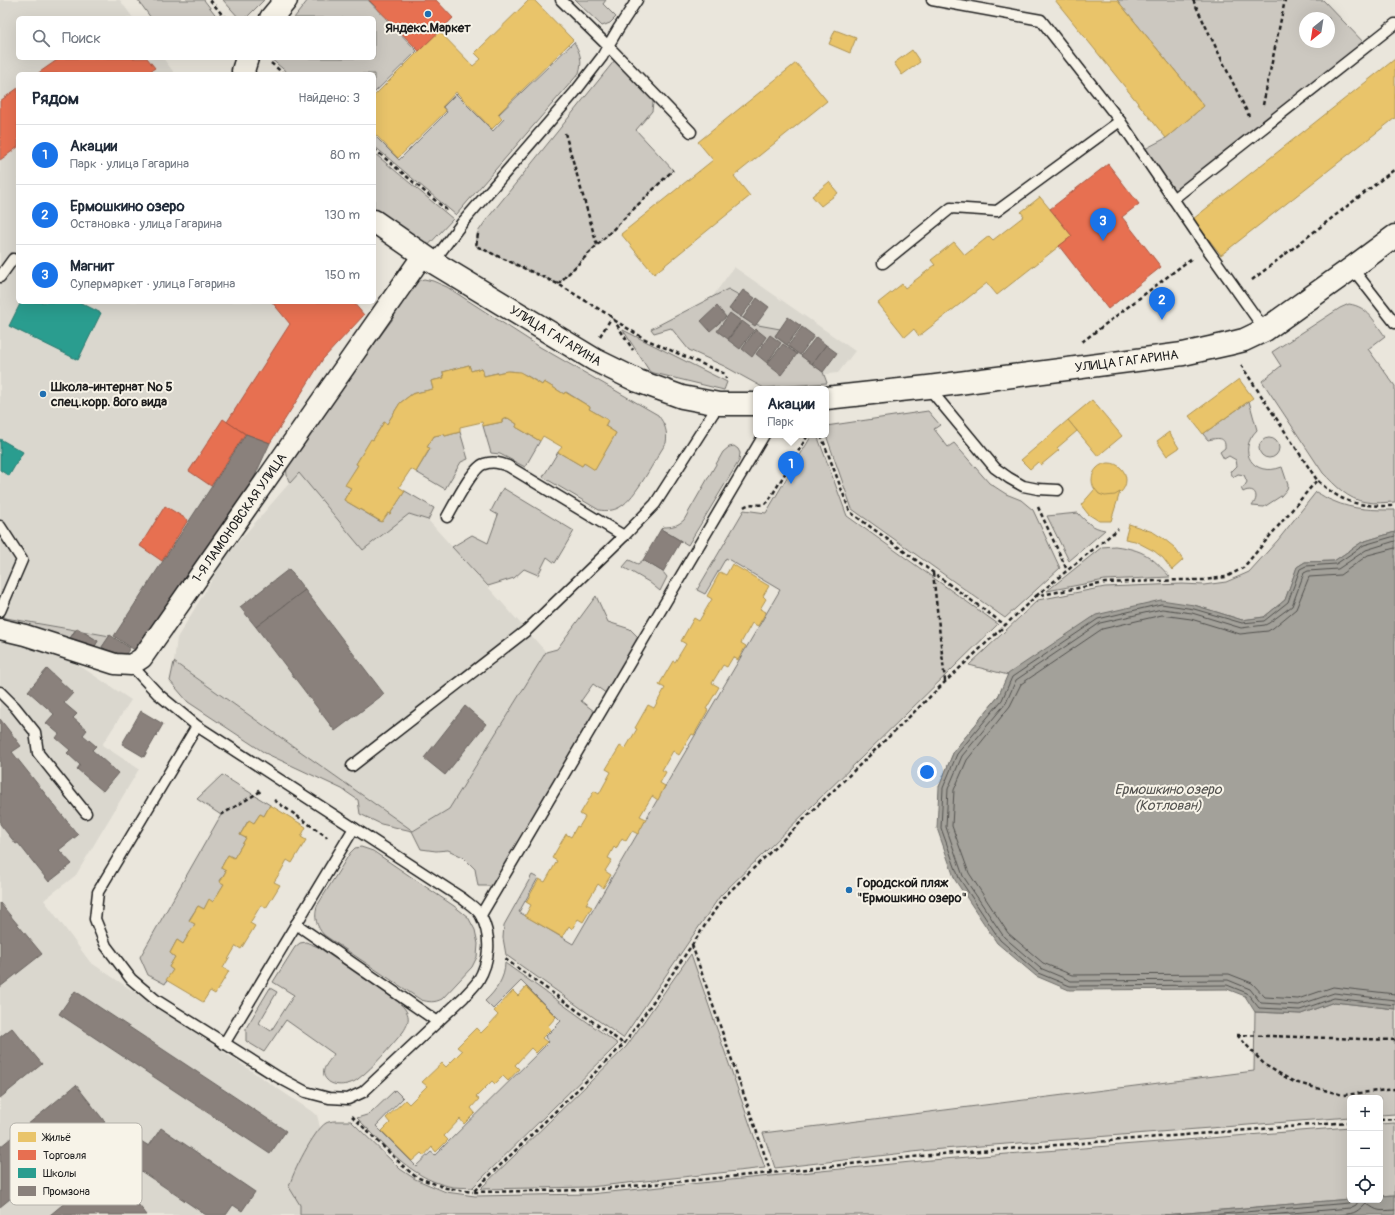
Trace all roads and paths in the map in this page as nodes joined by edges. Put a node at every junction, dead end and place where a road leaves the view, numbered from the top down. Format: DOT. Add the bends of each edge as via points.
graph roads {
  1 [pos="210,0"];
  2 [pos="286,0"];
  3 [pos="561,0"];
  4 [pos="638,0"];
  5 [pos="932,0"];
  6 [pos="1193,0"];
  7 [pos="1285,0"];
  8 [pos="223,16"];
  9 [pos="273,16"];
  10 [pos="1395,24"];
  11 [pos="608,46"];
  12 [pos="246,60"];
  13 [pos="269,62"];
  14 [pos="243,72"];
  15 [pos="282,72"];
  16 [pos="1120,122"];
  17 [pos="563,126"];
  18 [pos="691,132"];
  19 [pos="1257,133"];
  20 [pos="376,152"];
  21 [pos="1395,169"];
  22 [pos="673,170"];
  23 [pos="1173,199"];
  24 [pos="376,222"];
  25 [pos="462,223"];
  26 [pos="478,232"];
  27 [pos="1395,236"];
  28 [pos="597,246"];
  29 [pos="1206,247"];
  30 [pos="428,258"];
  31 [pos="13,259"];
  32 [pos="883,263"];
  33 [pos="1352,268"];
  34 [pos="0,277"];
  35 [pos="558,284"];
  36 [pos="1238,291"];
  37 [pos="614,320"];
  38 [pos="1395,324"];
  39 [pos="1265,330"];
  40 [pos="1079,344"];
  41 [pos="1228,344"];
  42 [pos="633,351"];
  43 [pos="727,382"];
  44 [pos="928,387"];
  45 [pos="829,398"];
  46 [pos="719,404"];
  47 [pos="753,404"];
  48 [pos="762,438"];
  49 [pos="806,438"];
  50 [pos="822,438"];
  51 [pos="1317,480"];
  52 [pos="1028,487"];
  53 [pos="1058,490"];
  54 [pos="1395,506"];
  55 [pos="740,510"];
  56 [pos="447,516"];
  57 [pos="0,526"];
  58 [pos="1118,529"];
  59 [pos="624,536"];
  60 [pos="1067,570"];
  61 [pos="933,572"];
  62 [pos="1036,596"];
  63 [pos="0,611"];
  64 [pos="1005,624"];
  65 [pos="0,629"];
  66 [pos="131,665"];
  67 [pos="945,682"];
  68 [pos="0,692"];
  69 [pos="197,726"];
  70 [pos="352,766"];
  71 [pos="255,787"];
  72 [pos="261,791"];
  73 [pos="267,796"];
  74 [pos="274,800"];
  75 [pos="86,813"];
  76 [pos="221,815"];
  77 [pos="354,828"];
  78 [pos="335,859"];
  79 [pos="481,915"];
  80 [pos="296,924"];
  81 [pos="692,945"];
  82 [pos="502,962"];
  83 [pos="438,1022"];
  84 [pos="1395,1040"];
  85 [pos="224,1044"];
  86 [pos="624,1044"];
  87 [pos="1395,1090"];
  88 [pos="356,1113"];
  89 [pos="1395,1118"];
  90 [pos="1383,1120"];
  91 [pos="1347,1122"];
  92 [pos="771,1173"];
  93 [pos="473,1192"];
  1 -- 8 [label="path"];
  2 -- 9 [label="street"];
  3 -- 11 [label="lane"];
  4 -- 11 [label="lane"];
  5 -- 16 [label="lane" via="1041,20"];
  6 -- 19 [label="path"];
  7 -- 19 [label="path"];
  10 -- 19 [label="lane"];
  11 -- 18 [label="lane"];
  11 -- 25 [label="lane" via="575,92"];
  12 -- 14 [label="street"];
  13 -- 15 [label="path"];
  16 -- 23 [label="lane"];
  16 -- 32 [label="lane" via="997,211 951,208"];
  17 -- 28 [label="path"];
  19 -- 23 [label="lane"];
  20 -- 25 [label="path"];
  21 -- 36 [label="path"];
  22 -- 28 [label="path"];
  23 -- 29 [label="lane"];
  24 -- 30 [label="street, УЛИЦА ГАГАРИНА"];
  25 -- 30 [label="lane"];
  26 -- 35 [label="path" via="476,246"];
  27 -- 33 [label="street, УЛИЦА ГАГАРИНА"];
  28 -- 35 [label="path"];
  29 -- 36 [label="lane"];
  29 -- 40 [label="path"];
  30 -- 46 [label="street, УЛИЦА ГАГАРИНА" via="595,360 682,397"];
  30 -- 66 [label="street, 1-Я ЛАМОНОВСКАЯ УЛИЦА" via="142,658"];
  31 -- 34 [label="lane"];
  33 -- 38 [label="lane"];
  33 -- 39 [label="street, УЛИЦА ГАГАРИНА"];
  35 -- 37 [label="path"];
  36 -- 39 [label="lane"];
  37 -- 42 [label="path"];
  37 -- 43 [label="path" via="645,339 725,374"];
  39 -- 41 [label="street, УЛИЦА ГАГАРИНА"];
  41 -- 44 [label="street, УЛИЦА ГАГАРИНА" via="1183,354"];
  41 -- 51 [label="path"];
  44 -- 45 [label="street, УЛИЦА ГАГАРИНА"];
  44 -- 52 [label="lane" via="995,468"];
  46 -- 47 [label="street, УЛИЦА ГАГАРИНА"];
  46 -- 59 [label="lane" via="655,504"];
  48 -- 79 [label="lane"];
  49 -- 55 [label="path" via="768,502 762,505 748,504"];
  50 -- 61 [label="path" via="850,512"];
  51 -- 54 [label="path" via="1340,498 1354,504"];
  51 -- 62 [label="path" via="1242,568 1226,577 1105,583"];
  52 -- 53 [label="lane"];
  52 -- 60 [label="path"];
  56 -- 59 [label="lane" via="475,471 483,464 495,462 508,466"];
  57 -- 63 [label="lane" via="22,560"];
  58 -- 60 [label="path"];
  59 -- 70 [label="lane" via="527,630"];
  60 -- 62 [label="path"];
  61 -- 64 [label="path"];
  61 -- 67 [label="path"];
  62 -- 64 [label="path"];
  64 -- 67 [label="path"];
  65 -- 66 [label="street" via="115,664"];
  66 -- 69 [label="lane" via="158,694"];
  67 -- 81 [label="path" via="723,898"];
  68 -- 75 [label="lane" via="35,732 38,753"];
  69 -- 77 [label="lane"];
  69 -- 85 [label="lane" via="98,892 95,919 106,946 131,979 156,1000"];
  71 -- 72 [label="path"];
  72 -- 73 [label="path"];
  72 -- 76 [label="path"];
  74 -- 78 [label="path" via="326,836"];
  77 -- 78 [label="lane"];
  77 -- 79 [label="lane" via="463,899"];
  78 -- 80 [label="lane"];
  79 -- 83 [label="lane" via="489,949 485,966 477,982"];
  80 -- 83 [label="lane"];
  80 -- 85 [label="lane"];
  81 -- 86 [label="path"];
  81 -- 92 [label="path"];
  82 -- 86 [label="path" via="502,957"];
  83 -- 85 [label="lane" via="363,1092 348,1099 306,1092"];
  84 -- 87 [label="path" via="1237,1035 1265,1065 1294,1082 1342,1095"];
  86 -- 93 [label="path"];
  88 -- 93 [label="path" via="350,1115 416,1176 446,1188"];
  89 -- 90 [label="path"];
  91 -- 92 [label="path" via="930,1155"];
  92 -- 93 [label="path" via="590,1190"];
}
